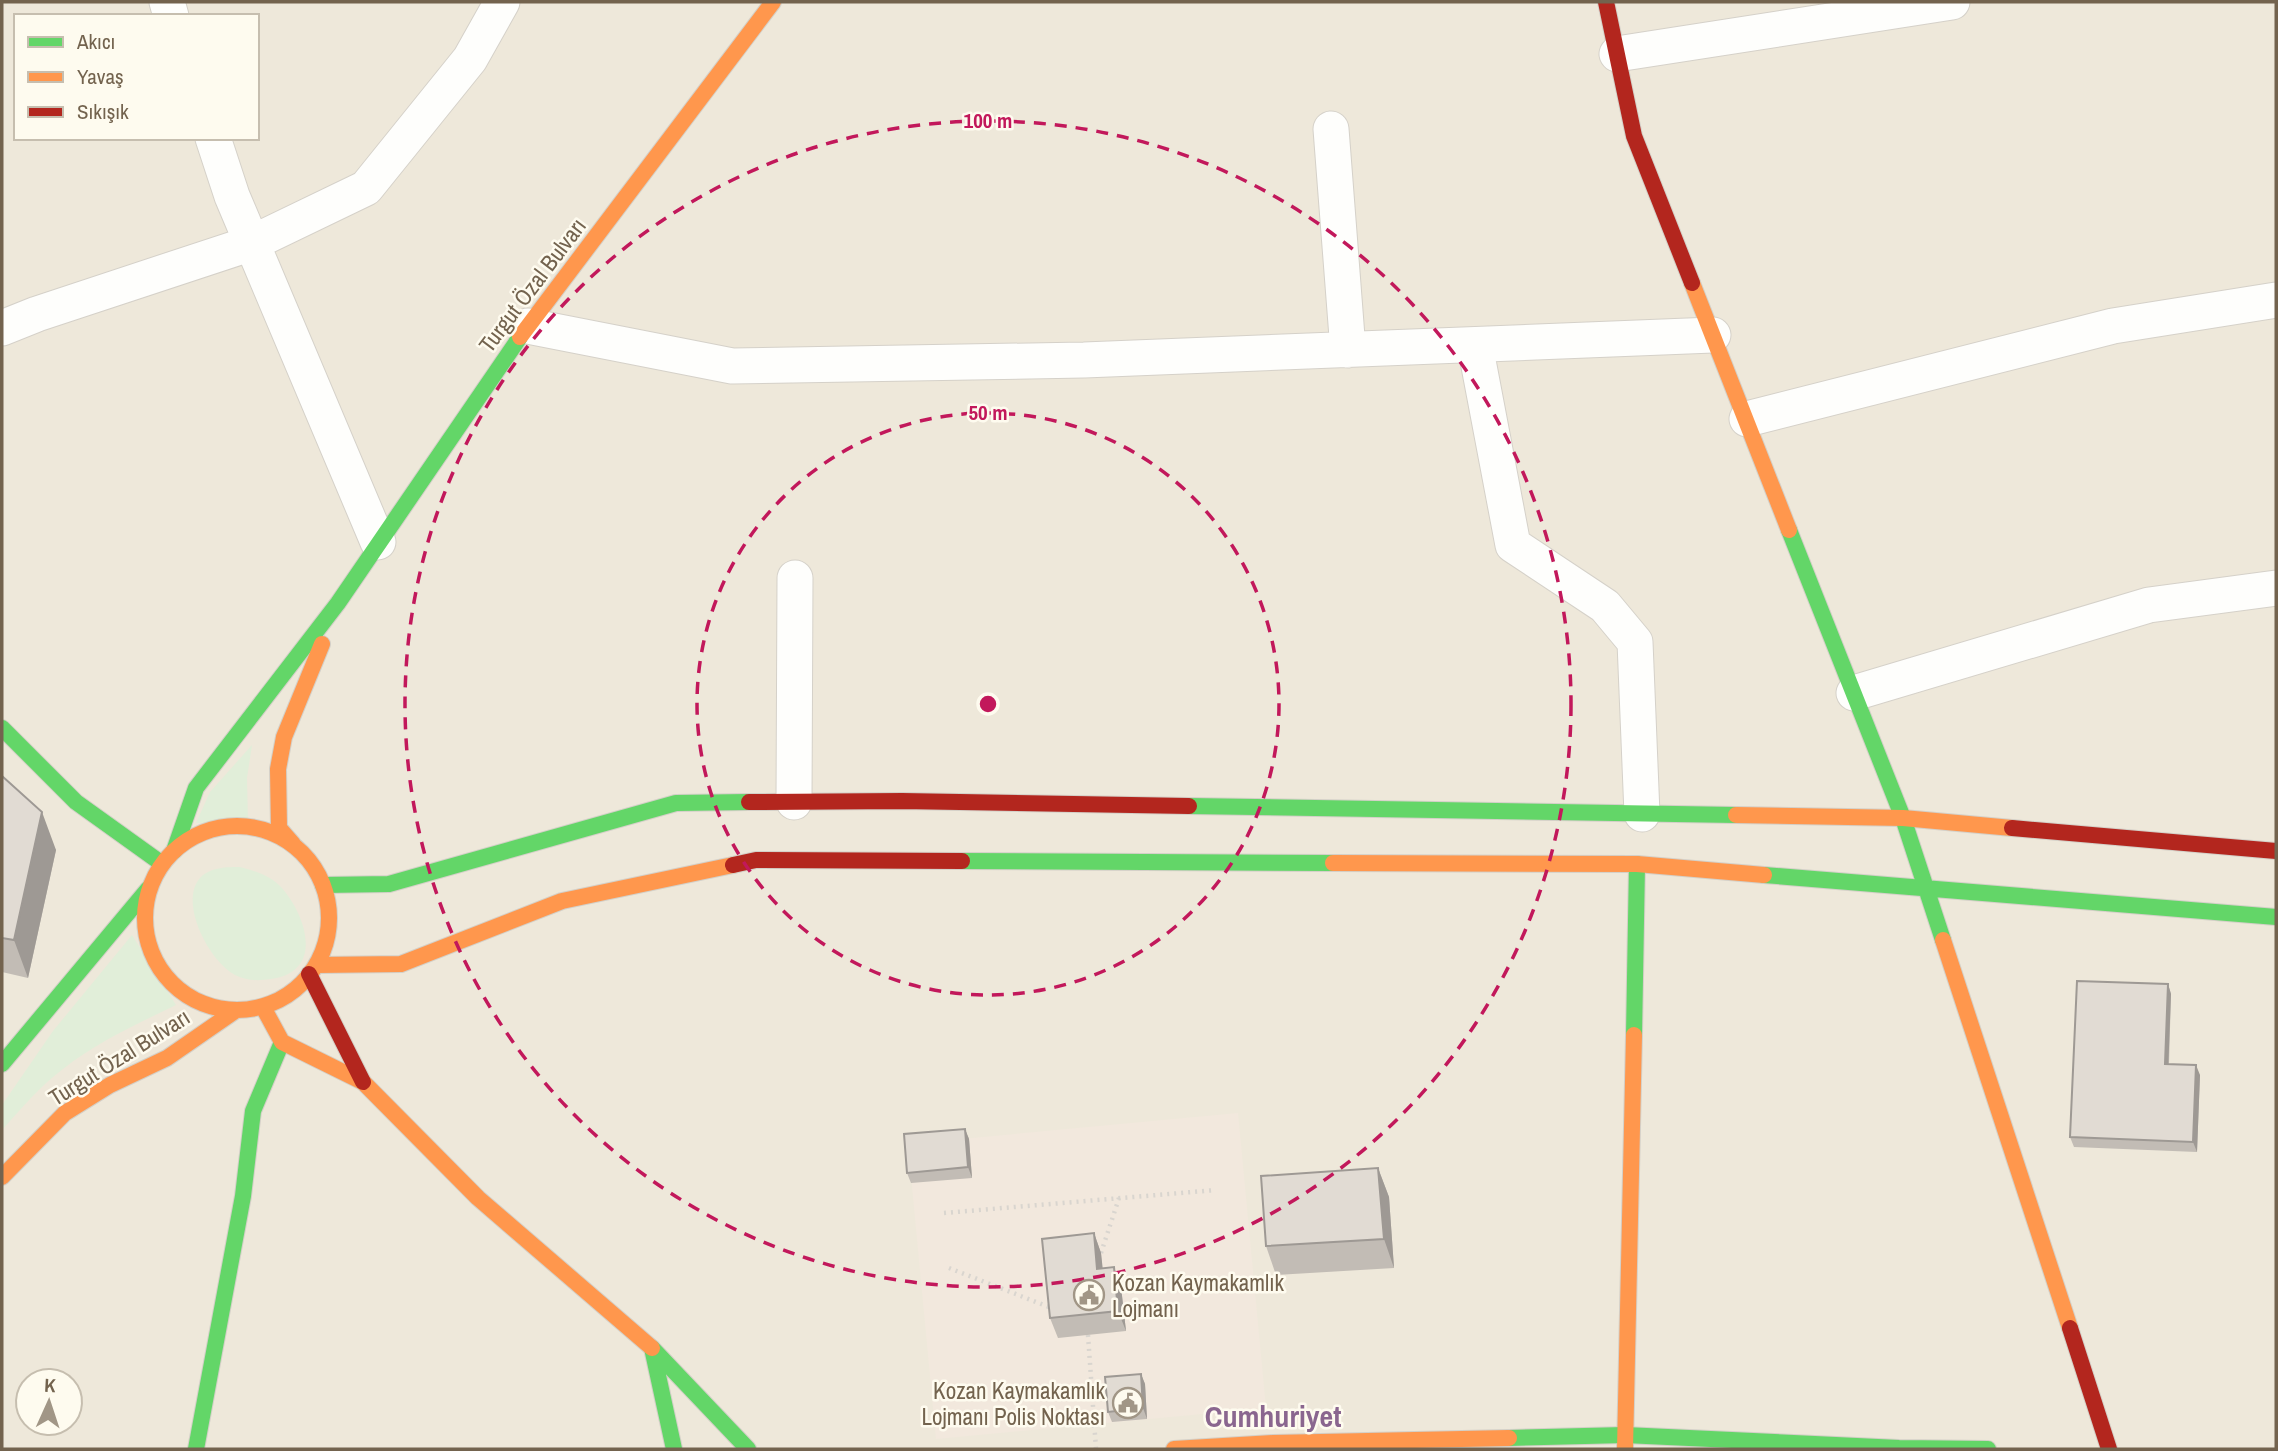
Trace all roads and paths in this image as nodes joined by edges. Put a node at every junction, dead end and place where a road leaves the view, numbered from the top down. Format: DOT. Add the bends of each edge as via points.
graph roads {
  1 [pos="502,2"];
  2 [pos="773,2"];
  3 [pos="1606,2"];
  4 [pos="1952,2"];
  5 [pos="1617,54"];
  6 [pos="1331,129"];
  7 [pos="214,140"];
  8 [pos="252,243"];
  9 [pos="2276,300"];
  10 [pos="528,326"];
  11 [pos="2,328"];
  12 [pos="1713,335"];
  13 [pos="1475,345"];
  14 [pos="1348,350"];
  15 [pos="1747,419"];
  16 [pos="378,542"];
  17 [pos="795,578"];
  18 [pos="2276,588"];
  19 [pos="338,603"];
  20 [pos="1854,693"];
  21 [pos="2,728"];
  22 [pos="793,802"];
  23 [pos="1642,814"];
  24 [pos="1903,818"];
  25 [pos="293,844"];
  26 [pos="174,851"];
  27 [pos="2276,851"];
  28 [pos="161,863"];
  29 [pos="1637,864"];
  30 [pos="323,885"];
  31 [pos="1926,887"];
  32 [pos="148,889"];
  33 [pos="2276,917"];
  34 [pos="313,969"];
  35 [pos="263,1007"];
  36 [pos="235,1011"];
  37 [pos="282,1042"];
  38 [pos="2,1064"];
  39 [pos="363,1082"];
  40 [pos="2,1177"];
  41 [pos="1216,1190"];
  42 [pos="1119,1198"];
  43 [pos="944,1213"];
  44 [pos="1101,1253"];
  45 [pos="1088,1254"];
  46 [pos="1102,1265"];
  47 [pos="949,1268"];
  48 [pos="1053,1297"];
  49 [pos="1055,1309"];
  50 [pos="1056,1319"];
  51 [pos="1096,1334"];
  52 [pos="1088,1335"];
  53 [pos="1078,1336"];
  54 [pos="652,1348"];
  55 [pos="1625,1442"];
  56 [pos="1899,1448"];
  57 [pos="196,1449"];
  58 [pos="674,1449"];
  59 [pos="748,1449"];
  60 [pos="1096,1449"];
  61 [pos="1174,1449"];
  62 [pos="1988,1449"];
  63 [pos="2109,1449"];
  1 -- 8 [label="street" via="470,59 366,188"];
  2 -- 10 [label="main road, Turgut Özal Bulvarı"];
  3 -- 5 [label="main road"];
  4 -- 5 [label="street"];
  5 -- 12 [label="main road" via="1634,136"];
  6 -- 14 [label="street"];
  7 -- 8 [label="street"];
  8 -- 11 [label="street"];
  8 -- 16 [label="street"];
  9 -- 15 [label="street" via="2113,326"];
  10 -- 14 [label="street" via="732,366"];
  10 -- 16 [label="main road, Turgut Özal Bulvarı"];
  12 -- 13 [label="street"];
  12 -- 15 [label="main road"];
  13 -- 14 [label="street"];
  13 -- 23 [label="street" via="1513,545 1605,606 1635,642"];
  15 -- 20 [label="main road"];
  16 -- 19 [label="main road, Turgut Özal Bulvarı"];
  17 -- 22 [label="street"];
  18 -- 20 [label="street" via="2150,605"];
  19 -- 25 [label="main road, Turgut Özal Bulvarı" via="284,737 278,769 279,828"];
  19 -- 26 [label="main road, Turgut Özal Bulvarı" via="196,788"];
  20 -- 24 [label="main road"];
  21 -- 28 [label="main road" via="76,802"];
  22 -- 23 [label="main road"];
  22 -- 30 [label="main road" via="676,803 389,884"];
  23 -- 24 [label="main road"];
  24 -- 27 [label="main road"];
  24 -- 31 [label="main road"];
  25 -- 26 [label="main road, Turgut Özal Bulvarı" via="267,830 238,825 209,829"];
  25 -- 30 [label="main road, Turgut Özal Bulvarı" via="311,862"];
  26 -- 28 [label="main road, Turgut Özal Bulvarı"];
  28 -- 32 [label="main road, Turgut Özal Bulvarı"];
  29 -- 31 [label="main road"];
  29 -- 34 [label="main road" via="756,860 562,901 401,964"];
  29 -- 55 [label="main road"];
  30 -- 34 [label="main road, Turgut Özal Bulvarı" via="329,926"];
  31 -- 33 [label="main road"];
  31 -- 63 [label="main road"];
  32 -- 36 [label="main road, Turgut Özal Bulvarı" via="144,917 148,946 160,972 180,992 206,1005"];
  32 -- 38 [label="main road, Turgut Özal Bulvarı"];
  34 -- 35 [label="main road, Turgut Özal Bulvarı" via="294,991"];
  34 -- 39 [label="main road"];
  35 -- 36 [label="main road, Turgut Özal Bulvarı"];
  35 -- 37 [label="main road"];
  36 -- 40 [label="main road, Turgut Özal Bulvarı" via="167,1058 65,1113"];
  37 -- 39 [label="main road"];
  37 -- 57 [label="main road" via="253,1111 243,1196"];
  39 -- 54 [label="main road" via="478,1198"];
  41 -- 42 [label="path"];
  42 -- 43 [label="path"];
  42 -- 44 [label="path"];
  44 -- 45 [label="path"];
  44 -- 46 [label="path"];
  47 -- 49 [label="path"];
  48 -- 49 [label="path"];
  49 -- 50 [label="path"];
  51 -- 52 [label="path"];
  52 -- 53 [label="path"];
  52 -- 60 [label="path"];
  54 -- 58 [label="main road"];
  54 -- 59 [label="main road"];
  55 -- 56 [label="main road"];
  55 -- 61 [label="main road" via="1273,1443"];
  56 -- 62 [label="main road"];
}
